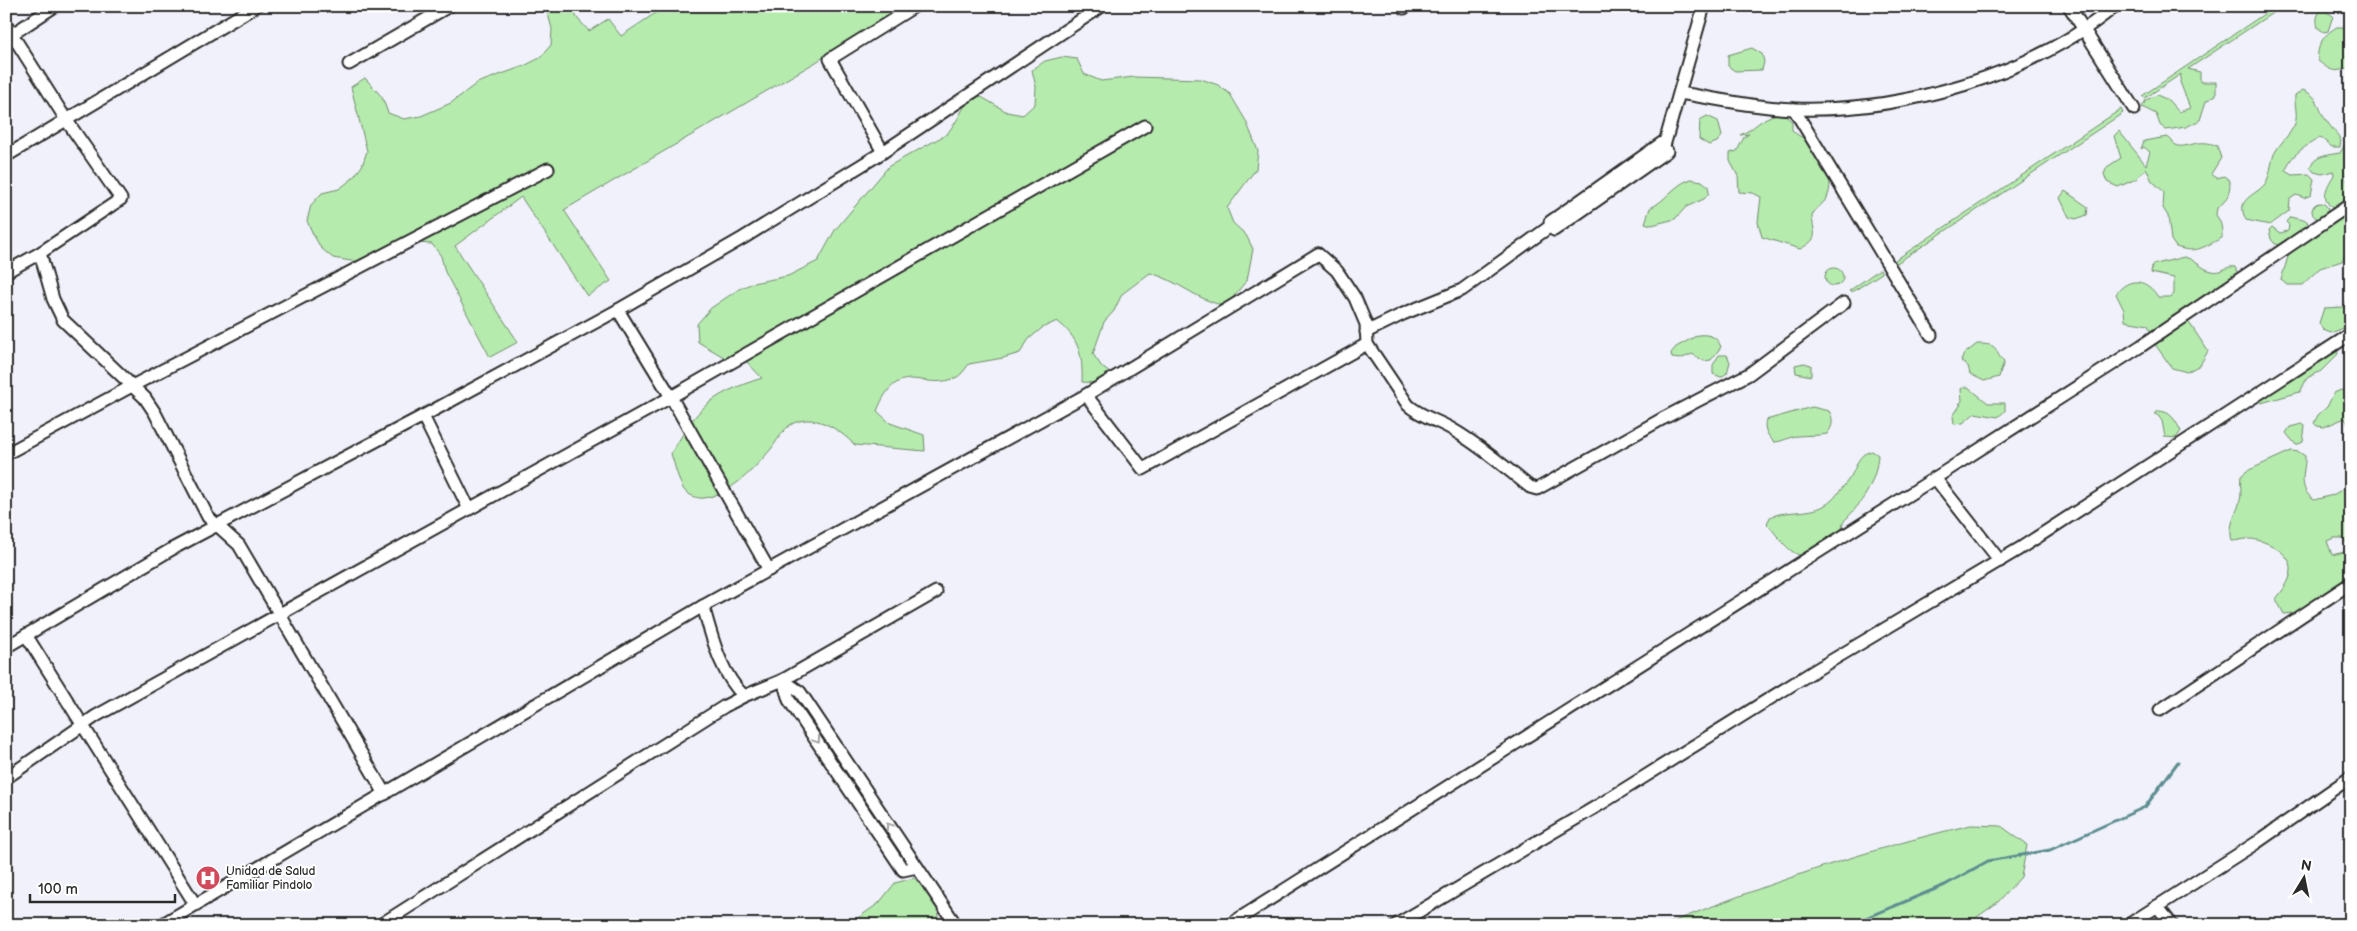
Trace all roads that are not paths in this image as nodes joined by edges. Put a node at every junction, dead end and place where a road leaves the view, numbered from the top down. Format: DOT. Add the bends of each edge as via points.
graph roads {
  1 [pos="55,6"];
  2 [pos="256,6"];
  3 [pos="449,6"];
  4 [pos="915,6"];
  5 [pos="1102,6"];
  6 [pos="1704,6"];
  7 [pos="2069,6"];
  8 [pos="2115,6"];
  9 [pos="2084,30"];
  10 [pos="8,32"];
  11 [pos="349,64"];
  12 [pos="1680,93"];
  13 [pos="1794,109"];
  14 [pos="2134,109"];
  15 [pos="67,121"];
  16 [pos="1145,126"];
  17 [pos="883,152"];
  18 [pos="6,156"];
  19 [pos="548,169"];
  20 [pos="2351,204"];
  21 [pos="40,252"];
  22 [pos="6,272"];
  23 [pos="1844,303"];
  24 [pos="618,310"];
  25 [pos="2351,334"];
  26 [pos="1931,336"];
  27 [pos="1367,338"];
  28 [pos="132,386"];
  29 [pos="1086,395"];
  30 [pos="671,397"];
  31 [pos="423,416"];
  32 [pos="6,454"];
  33 [pos="1935,478"];
  34 [pos="469,509"];
  35 [pos="218,524"];
  36 [pos="2000,561"];
  37 [pos="769,570"];
  38 [pos="2351,583"];
  39 [pos="936,592"];
  40 [pos="703,606"];
  41 [pos="279,615"];
  42 [pos="26,635"];
  43 [pos="6,647"];
  44 [pos="783,680"];
  45 [pos="744,696"];
  46 [pos="2160,710"];
  47 [pos="83,725"];
  48 [pos="2351,777"];
  49 [pos="6,778"];
  50 [pos="386,794"];
  51 [pos="917,867"];
  52 [pos="195,904"];
  53 [pos="2157,906"];
  54 [pos="161,925"];
  55 [pos="380,925"];
  56 [pos="956,925"];
  57 [pos="1229,925"];
  58 [pos="1396,925"];
  59 [pos="2128,925"];
  60 [pos="2172,925"];
  1 -- 10 [label="street"];
  2 -- 15 [label="street"];
  3 -- 11 [label="street"];
  4 -- 17 [label="street" via="830,59"];
  5 -- 17 [label="street"];
  6 -- 12 [label="street"];
  7 -- 9 [label="street"];
  8 -- 9 [label="street"];
  9 -- 13 [label="street" via="1998,73 1958,86 1892,101 1836,109"];
  9 -- 14 [label="street"];
  10 -- 15 [label="street"];
  12 -- 13 [label="street"];
  12 -- 27 [label="street" via="1664,147 1462,290 1403,314"];
  13 -- 26 [label="street"];
  15 -- 18 [label="street"];
  15 -- 21 [label="street" via="121,199"];
  16 -- 30 [label="street"];
  17 -- 24 [label="street"];
  19 -- 28 [label="street"];
  20 -- 33 [label="street" via="2141,346"];
  21 -- 22 [label="street"];
  21 -- 28 [label="street" via="53,299 63,320"];
  23 -- 27 [label="street" via="1749,374 1537,489 1455,430 1415,412"];
  24 -- 30 [label="street"];
  24 -- 31 [label="street"];
  25 -- 36 [label="street"];
  27 -- 29 [label="street" via="1143,469"];
  27 -- 29 [label="street" via="1355,298 1337,270 1318,254"];
  28 -- 32 [label="street"];
  28 -- 35 [label="street" via="155,413 208,517"];
  29 -- 37 [label="street"];
  30 -- 34 [label="street"];
  30 -- 37 [label="street"];
  31 -- 34 [label="street"];
  31 -- 35 [label="street"];
  33 -- 36 [label="street"];
  33 -- 57 [label="street"];
  34 -- 41 [label="street"];
  35 -- 41 [label="street" via="239,545"];
  35 -- 42 [label="street"];
  36 -- 58 [label="street" via="1814,671 1600,805"];
  37 -- 40 [label="street"];
  38 -- 46 [label="street"];
  39 -- 44 [label="street"];
  40 -- 45 [label="street" via="723,667"];
  40 -- 50 [label="street"];
  41 -- 47 [label="street"];
  41 -- 50 [label="street"];
  42 -- 43 [label="street"];
  42 -- 47 [label="street"];
  44 -- 45 [label="street"];
  51 -- 44 [label="street, one-way" via="800,692"];
  44 -- 51 [label="street, one-way" via="789,700 904,870"];
  45 -- 55 [label="street" via="510,840"];
  47 -- 49 [label="street"];
  47 -- 52 [label="street"];
  48 -- 53 [label="street"];
  50 -- 52 [label="street"];
  51 -- 56 [label="street"];
  52 -- 54 [label="street"];
  53 -- 59 [label="street"];
  53 -- 60 [label="street"];
}
